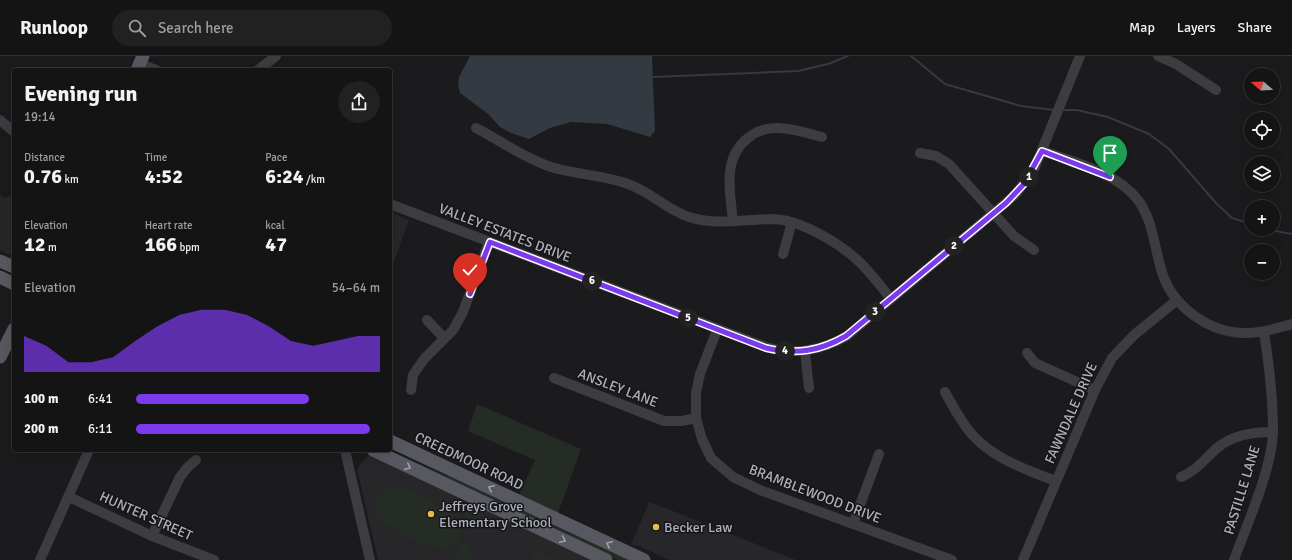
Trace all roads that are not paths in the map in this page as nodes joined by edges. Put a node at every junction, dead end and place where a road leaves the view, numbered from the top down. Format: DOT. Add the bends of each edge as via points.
graph roads {
  1 [pos="276,56"];
  2 [pos="1080,56"];
  3 [pos="1158,56"];
  4 [pos="140,63"];
  5 [pos="151,68"];
  6 [pos="261,68"];
  7 [pos="1216,90"];
  8 [pos="0,120"];
  9 [pos="476,128"];
  10 [pos="12,130"];
  11 [pos="822,137"];
  12 [pos="1042,151"];
  13 [pos="920,154"];
  14 [pos="392,205"];
  15 [pos="994,213"];
  16 [pos="733,221"];
  17 [pos="792,222"];
  18 [pos="490,242"];
  19 [pos="1034,250"];
  20 [pos="783,254"];
  21 [pos="0,261"];
  22 [pos="12,266"];
  23 [pos="0,277"];
  24 [pos="12,283"];
  25 [pos="891,299"];
  26 [pos="1177,300"];
  27 [pos="427,320"];
  28 [pos="1292,324"];
  29 [pos="717,330"];
  30 [pos="1264,332"];
  31 [pos="12,333"];
  32 [pos="444,338"];
  33 [pos="805,352"];
  34 [pos="1027,353"];
  35 [pos="0,357"];
  36 [pos="554,378"];
  37 [pos="809,388"];
  38 [pos="410,390"];
  39 [pos="1095,390"];
  40 [pos="945,392"];
  41 [pos="696,418"];
  42 [pos="1273,432"];
  43 [pos="392,442"];
  44 [pos="88,452"];
  45 [pos="345,452"];
  46 [pos="376,452"];
  47 [pos="879,454"];
  48 [pos="196,460"];
  49 [pos="1181,477"];
  50 [pos="1056,481"];
  51 [pos="69,497"];
  52 [pos="853,524"];
  53 [pos="152,536"];
  54 [pos="40,560"];
  55 [pos="214,560"];
  56 [pos="370,560"];
  57 [pos="606,560"];
  58 [pos="644,560"];
  59 [pos="952,560"];
  60 [pos="1023,560"];
  61 [pos="1234,560"];
  1 -- 6 [label="street"];
  2 -- 12 [label="street, VALLEY ESTATES DRIVE"];
  3 -- 7 [label="street" via="1176,64"];
  4 -- 5 [label="street"];
  8 -- 10 [label="street"];
  9 -- 16 [label="street" via="540,163 629,184 689,217"];
  11 -- 16 [label="street" via="786,128 769,128 758,131 744,141 734,154 730,169"];
  12 -- 15 [label="street, VALLEY ESTATES DRIVE" via="1024,184"];
  12 -- 26 [label="street" via="1110,177 1131,192 1145,212 1152,228 1163,276"];
  13 -- 15 [label="street" via="936,156 949,164"];
  14 -- 18 [label="street, VALLEY ESTATES DRIVE"];
  15 -- 19 [label="street" via="1014,236"];
  15 -- 25 [label="street, VALLEY ESTATES DRIVE"];
  16 -- 17 [label="street" via="775,219"];
  17 -- 20 [label="street"];
  17 -- 25 [label="street" via="808,228 850,253"];
  18 -- 29 [label="street, VALLEY ESTATES DRIVE"];
  18 -- 32 [label="street" via="464,312 453,330"];
  21 -- 22 [label="main road"];
  23 -- 24 [label="main road"];
  25 -- 33 [label="street, VALLEY ESTATES DRIVE" via="846,336 826,347"];
  26 -- 30 [label="street" via="1191,314 1215,327 1235,332"];
  26 -- 39 [label="street, FAWNDALE DRIVE" via="1120,348"];
  27 -- 32 [label="street"];
  28 -- 30 [label="street"];
  29 -- 33 [label="street, VALLEY ESTATES DRIVE" via="766,348"];
  29 -- 41 [label="street, BRAMBLEWOOD DRIVE" via="700,374 696,393"];
  30 -- 42 [label="street, PASTILLE LANE"];
  31 -- 35 [label="main road"];
  32 -- 38 [label="street" via="413,375"];
  33 -- 37 [label="street"];
  34 -- 39 [label="street" via="1035,363"];
  36 -- 41 [label="street, ANSLEY LANE" via="664,421"];
  39 -- 50 [label="street, FAWNDALE DRIVE"];
  40 -- 50 [label="street" via="964,425 988,450 1013,464"];
  41 -- 52 [label="street, BRAMBLEWOOD DRIVE" via="711,458 733,477 760,490"];
  42 -- 49 [label="street" via="1244,434 1226,442 1190,473"];
  42 -- 61 [label="street, PASTILLE LANE" via="1266,469"];
  58 -- 43 [label="main road, CREEDMOOR ROAD, one-way"];
  44 -- 51 [label="street"];
  45 -- 56 [label="street"];
  46 -- 57 [label="main road, one-way"];
  47 -- 52 [label="street"];
  48 -- 53 [label="street" via="180,476"];
  50 -- 60 [label="street, FAWNDALE DRIVE"];
  51 -- 53 [label="street, HUNTER STREET"];
  51 -- 54 [label="street"];
  52 -- 59 [label="street, BRAMBLEWOOD DRIVE"];
  53 -- 55 [label="street, HUNTER STREET"];
}
